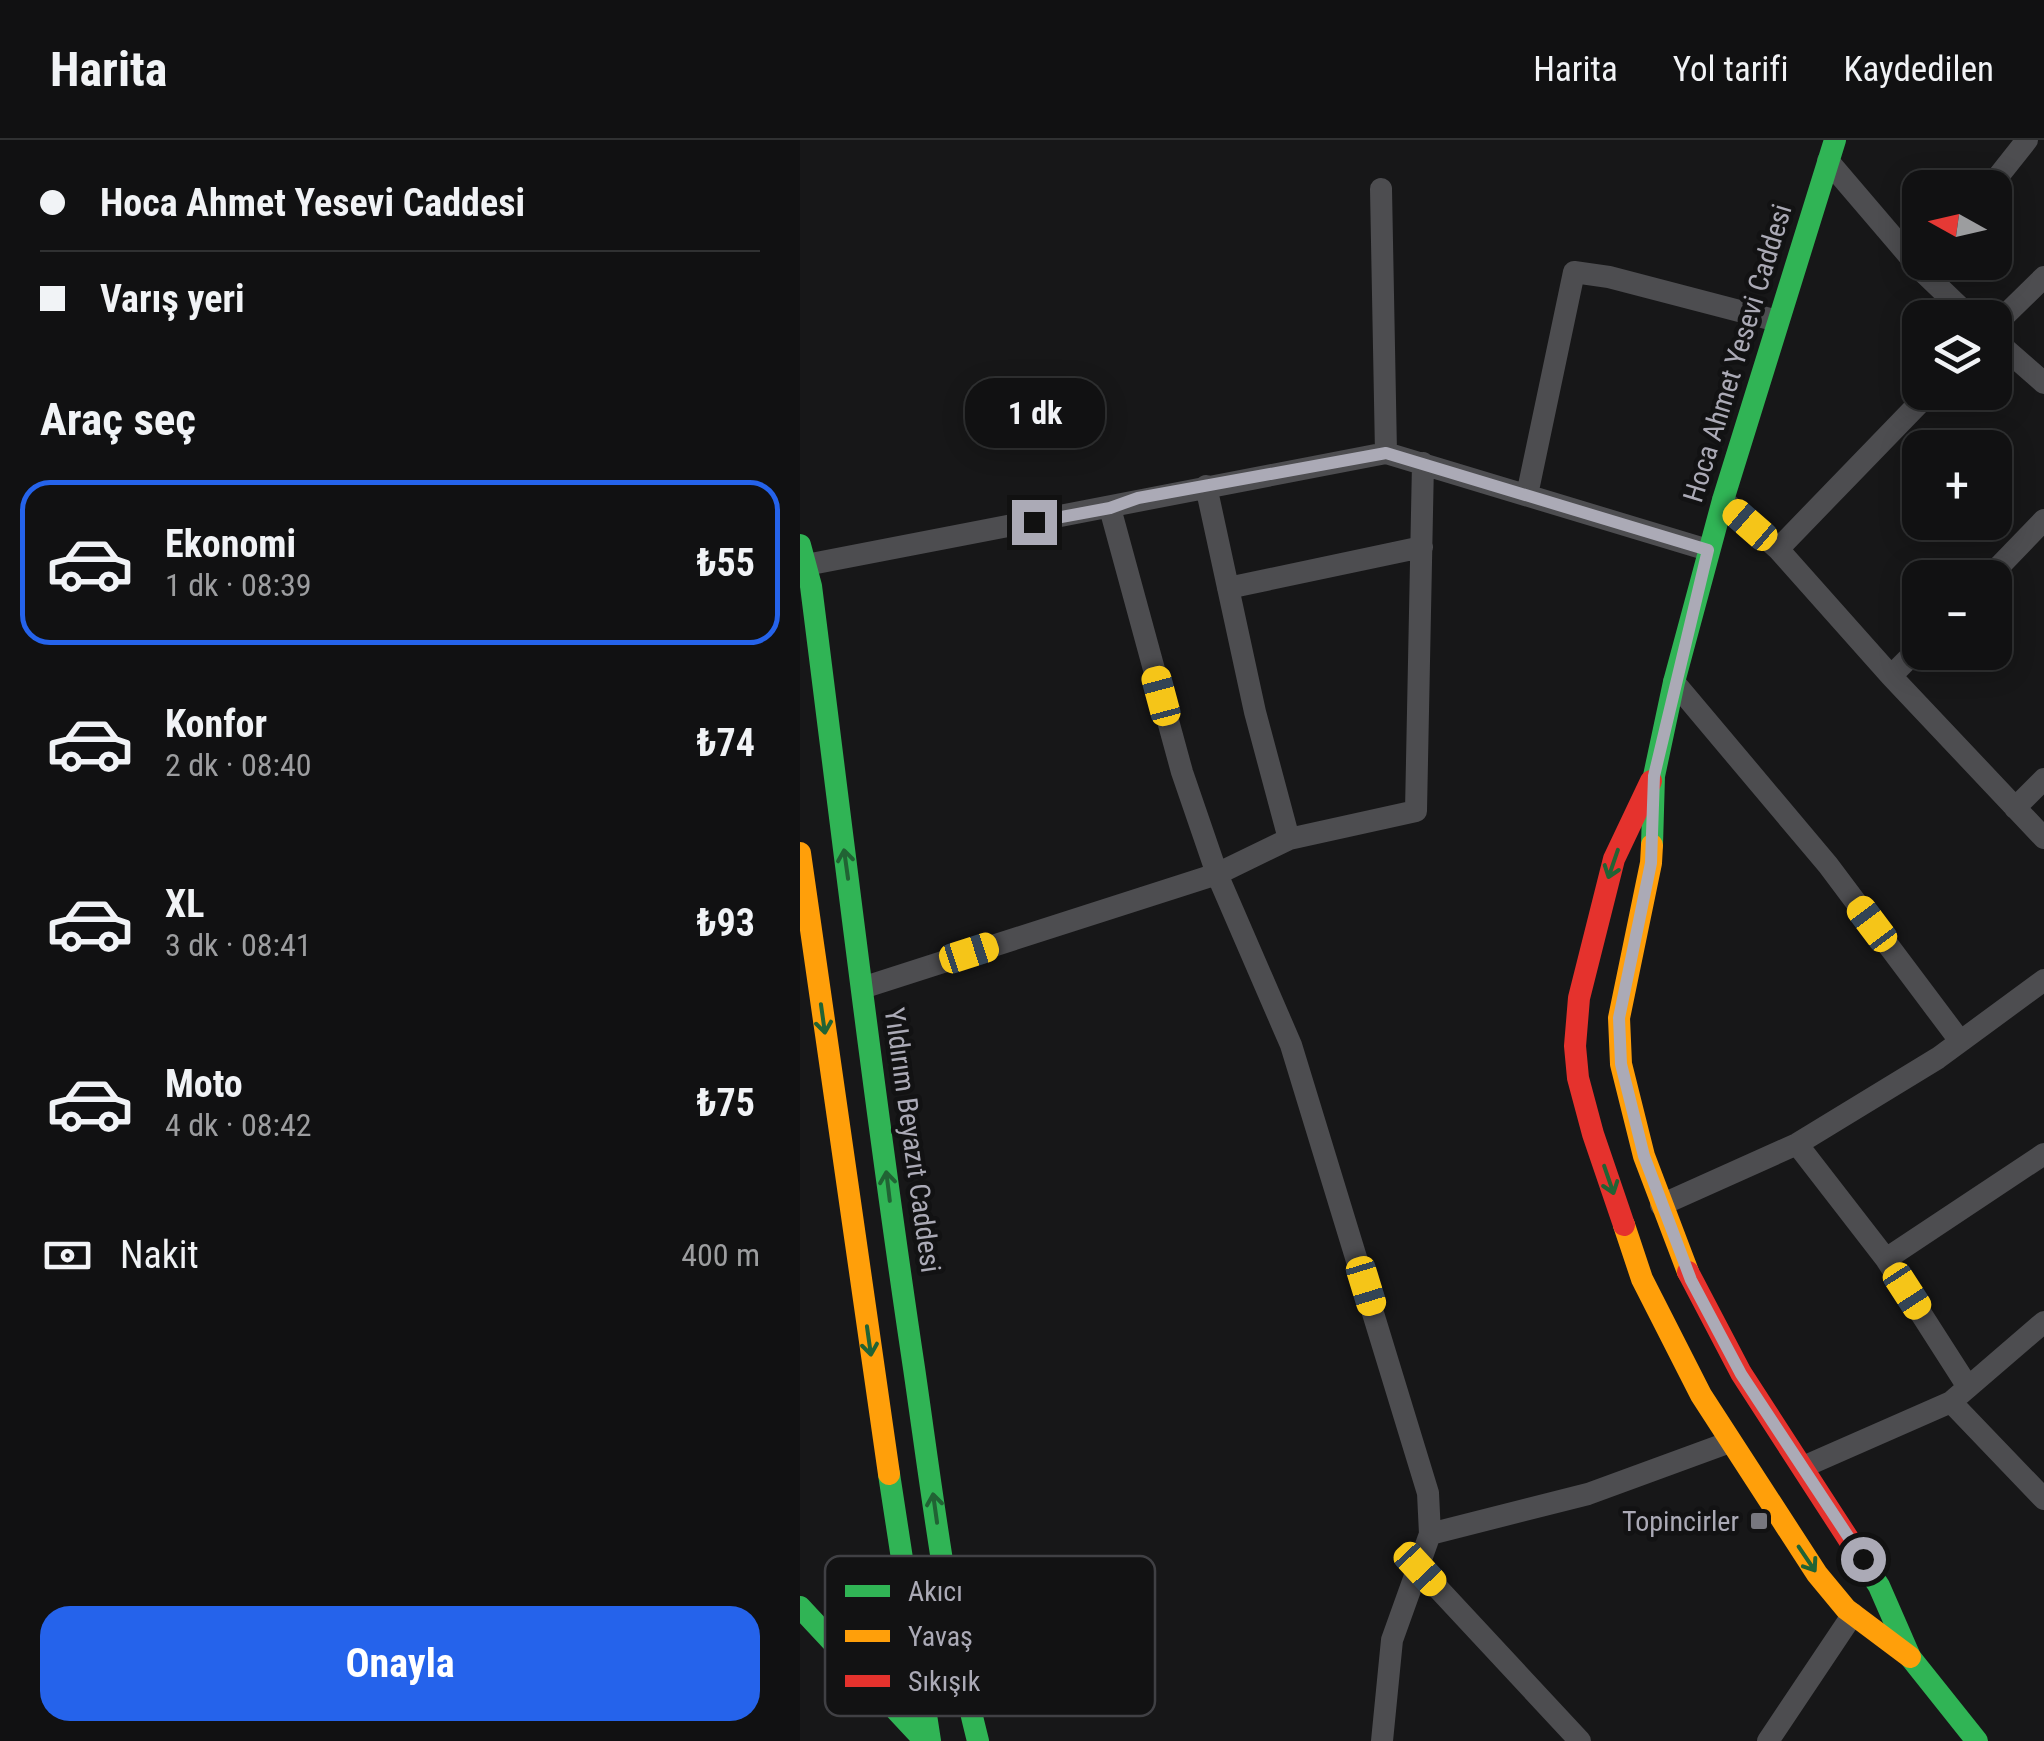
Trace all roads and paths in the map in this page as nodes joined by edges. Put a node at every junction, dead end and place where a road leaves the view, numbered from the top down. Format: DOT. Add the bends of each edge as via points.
graph roads {
  1 [pos="2027,140"];
  2 [pos="1831,150"];
  3 [pos="2003,170"];
  4 [pos="1381,189"];
  5 [pos="1902,238"];
  6 [pos="2044,277"];
  7 [pos="1937,280"];
  8 [pos="1955,300"];
  9 [pos="2012,309"];
  10 [pos="1778,321"];
  11 [pos="2012,355"];
  12 [pos="2044,383"];
  13 [pos="1913,410"];
  14 [pos="1386,453"];
  15 [pos="1424,463"];
  16 [pos="1206,486"];
  17 [pos="1527,494"];
  18 [pos="1722,500"];
  19 [pos="1110,508"];
  20 [pos="2044,520"];
  21 [pos="1422,547"];
  22 [pos="1708,550"];
  23 [pos="1778,550"];
  24 [pos="803,555"];
  25 [pos="2005,560"];
  26 [pos="1228,588"];
  27 [pos="1902,665"];
  28 [pos="1891,676"];
  29 [pos="1674,682"];
  30 [pos="1654,776"];
  31 [pos="2044,779"];
  32 [pos="2016,808"];
  33 [pos="2044,838"];
  34 [pos="1289,839"];
  35 [pos="800,854"];
  36 [pos="1217,874"];
  37 [pos="804,914"];
  38 [pos="2044,980"];
  39 [pos="862,988"];
  40 [pos="1960,1042"];
  41 [pos="1797,1144"];
  42 [pos="2044,1154"];
  43 [pos="1661,1205"];
  44 [pos="1886,1259"];
  45 [pos="2044,1322"];
  46 [pos="1960,1394"];
  47 [pos="1730,1442"];
  48 [pos="1803,1467"];
  49 [pos="2044,1499"];
  50 [pos="1430,1534"];
  51 [pos="900,1556"];
  52 [pos="943,1556"];
  53 [pos="1420,1569"];
  54 [pos="801,1608"];
  55 [pos="1853,1614"];
  56 [pos="825,1633"];
  57 [pos="1910,1658"];
  58 [pos="904,1716"];
  59 [pos="924,1716"];
  60 [pos="973,1716"];
  61 [pos="928,1741"];
  62 [pos="978,1741"];
  63 [pos="1382,1741"];
  64 [pos="1580,1741"];
  65 [pos="1768,1741"];
  66 [pos="1977,1741"];
  1 -- 3 [label="street"];
  2 -- 5 [label="street"];
  2 -- 10 [label="main road, Hoca Ahmet Yesevi Caddesi"];
  4 -- 14 [label="street"];
  6 -- 9 [label="street"];
  7 -- 8 [label="street"];
  10 -- 17 [label="street" via="1574,272"];
  10 -- 18 [label="main road, Hoca Ahmet Yesevi Caddesi"];
  11 -- 12 [label="street"];
  13 -- 23 [label="street"];
  14 -- 15 [label="street"];
  14 -- 16 [label="street"];
  15 -- 17 [label="street"];
  15 -- 21 [label="street"];
  16 -- 19 [label="street"];
  16 -- 26 [label="street"];
  17 -- 22 [label="street"];
  18 -- 22 [label="main road, Hoca Ahmet Yesevi Caddesi"];
  18 -- 23 [label="street"];
  19 -- 24 [label="street"];
  19 -- 36 [label="street"];
  20 -- 25 [label="street"];
  21 -- 26 [label="street"];
  21 -- 34 [label="street" via="1416,811"];
  22 -- 29 [label="main road, Hoca Ahmet Yesevi Caddesi"];
  23 -- 28 [label="street"];
  39 -- 24 [label="main road, Yıldırım Beyazıt Caddesi, one-way"];
  26 -- 34 [label="street"];
  27 -- 28 [label="street"];
  28 -- 32 [label="street"];
  29 -- 30 [label="main road, Hoca Ahmet Yesevi Caddesi"];
  29 -- 40 [label="street" via="1828,864"];
  30 -- 43 [label="main road, Hoca Ahmet Yesevi Caddesi" via="1651,863 1619,1018 1632,1113"];
  30 -- 47 [label="main road, one-way" via="1614,859 1600,907 1580,998 1578,1078 1642,1278"];
  31 -- 32 [label="street"];
  32 -- 33 [label="street"];
  34 -- 36 [label="street"];
  35 -- 37 [label="main road"];
  36 -- 39 [label="street"];
  36 -- 50 [label="street" via="1290,1045 1428,1493"];
  37 -- 51 [label="main road, one-way"];
  38 -- 40 [label="street"];
  52 -- 39 [label="main road, Yıldırım Beyazıt Caddesi, one-way"];
  40 -- 41 [label="street"];
  41 -- 43 [label="street"];
  41 -- 44 [label="street"];
  42 -- 44 [label="street"];
  43 -- 48 [label="main road, Hoca Ahmet Yesevi Caddesi" via="1711,1321"];
  44 -- 46 [label="street"];
  45 -- 46 [label="street"];
  46 -- 48 [label="street"];
  46 -- 49 [label="street"];
  47 -- 50 [label="street" via="1588,1494"];
  47 -- 55 [label="main road, one-way" via="1818,1574"];
  48 -- 57 [label="main road, Hoca Ahmet Yesevi Caddesi" via="1879,1586"];
  50 -- 53 [label="street"];
  53 -- 63 [label="street" via="1392,1640"];
  53 -- 64 [label="street"];
  54 -- 56 [label="main road"];
  55 -- 57 [label="main road"];
  55 -- 65 [label="street"];
  57 -- 66 [label="main road, Hoca Ahmet Yesevi Caddesi"];
  58 -- 61 [label="main road"];
  59 -- 61 [label="main road, one-way"];
  62 -- 60 [label="main road, Yıldırım Beyazıt Caddesi, one-way"];
}
